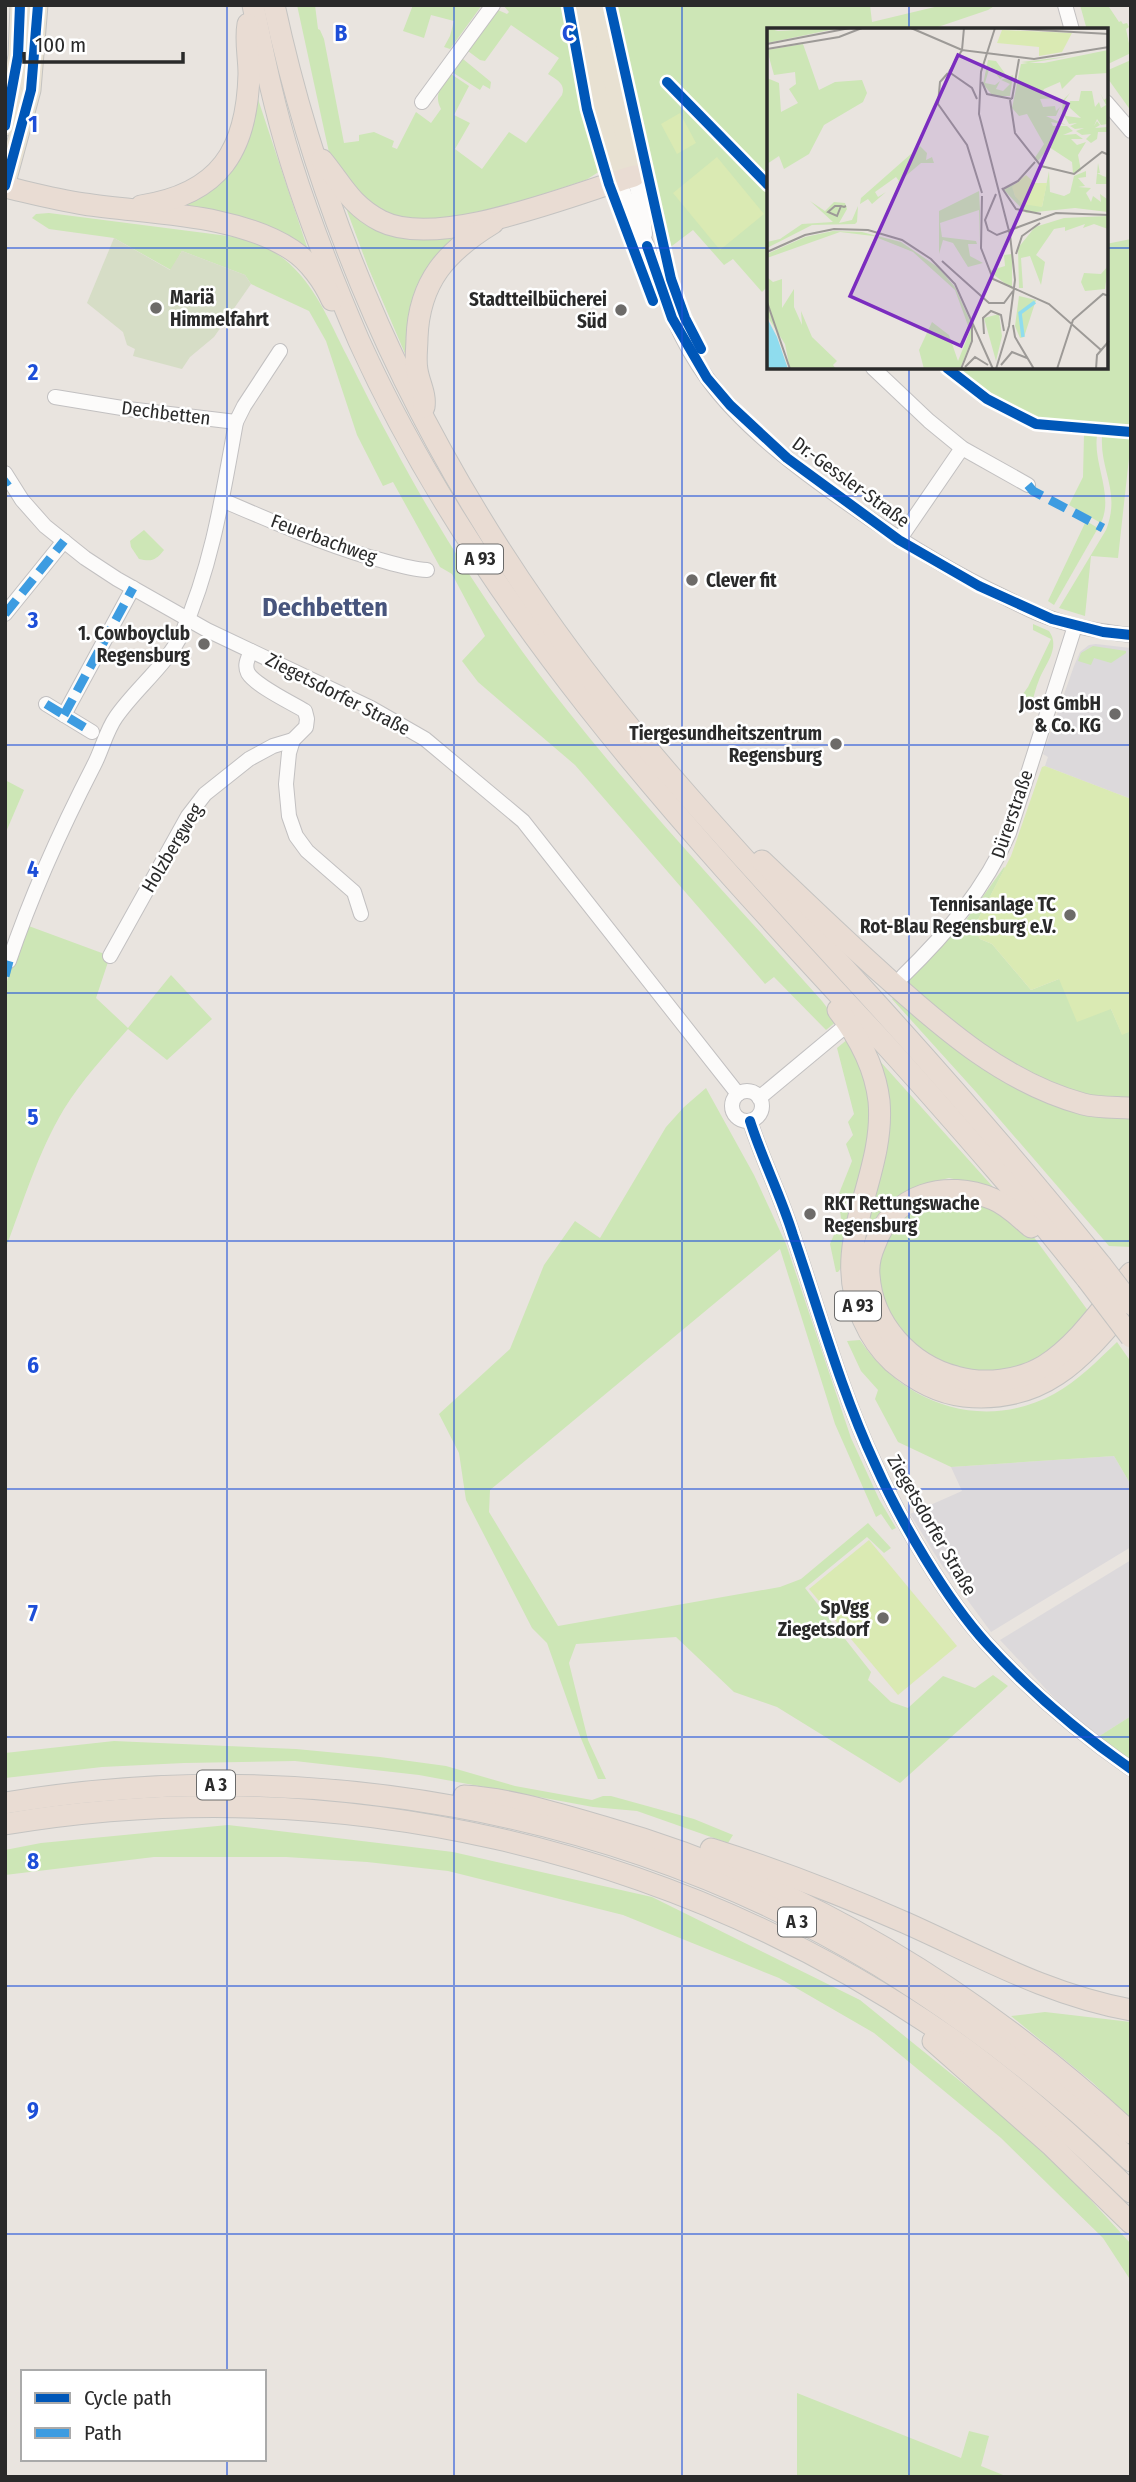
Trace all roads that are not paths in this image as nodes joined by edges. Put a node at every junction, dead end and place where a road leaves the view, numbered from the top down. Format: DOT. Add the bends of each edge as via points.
graph roads {
  1 [pos="20,5"];
  2 [pos="38,5"];
  3 [pos="252,5"];
  4 [pos="274,5"];
  5 [pos="493,5"];
  6 [pos="582,5"];
  7 [pos="597,5"];
  8 [pos="1065,5"];
  9 [pos="1071,28"];
  10 [pos="422,102"];
  11 [pos="1108,104"];
  12 [pos="5,126"];
  13 [pos="1131,131"];
  14 [pos="311,145"];
  15 [pos="626,178"];
  16 [pos="5,186"];
  17 [pos="121,209"];
  18 [pos="505,215"];
  19 [pos="360,342"];
  20 [pos="281,351"];
  21 [pos="874,369"];
  22 [pos="55,397"];
  23 [pos="423,419"];
  24 [pos="236,422"];
  25 [pos="962,448"];
  26 [pos="7,479"];
  27 [pos="1028,485"];
  28 [pos="222,500"];
  29 [pos="899,540"];
  30 [pos="64,541"];
  31 [pos="427,570"];
  32 [pos="133,588"];
  33 [pos="5,614"];
  34 [pos="187,618"];
  35 [pos="1075,626"];
  36 [pos="1131,635"];
  37 [pos="251,651"];
  38 [pos="46,704"];
  39 [pos="64,715"];
  40 [pos="92,732"];
  41 [pos="293,740"];
  42 [pos="680,787"];
  43 [pos="361,914"];
  44 [pos="110,956"];
  45 [pos="9,961"];
  46 [pos="819,974"];
  47 [pos="903,976"];
  48 [pos="842,1029"];
  49 [pos="738,1094"];
  50 [pos="759,1098"];
  51 [pos="1131,1108"];
  52 [pos="750,1121"];
  53 [pos="1087,1270"];
  54 [pos="1131,1273"];
  55 [pos="1131,1302"];
  56 [pos="1131,1337"];
  57 [pos="1131,1769"];
  58 [pos="406,1798"];
  59 [pos="5,1803"];
  60 [pos="572,1818"];
  61 [pos="5,1824"];
  62 [pos="889,1998"];
  63 [pos="1131,2010"];
  64 [pos="1131,2133"];
  65 [pos="1131,2161"];
  66 [pos="1131,2192"];
  67 [pos="1131,2223"];
  1 -- 12 [label="main road" via="18,56"];
  2 -- 16 [label="main road" via="31,90"];
  3 -- 17 [label="highway" via="245,118 227,162 187,194"];
  3 -- 19 [label="highway, A 93" via="291,163"];
  4 -- 14 [label="highway, A 93"];
  5 -- 10 [label="street"];
  6 -- 15 [label="main road, Dr.-Gessler-Straße"];
  7 -- 15 [label="main road, Dr.-Gessler-Straße"];
  8 -- 9 [label="street"];
  11 -- 13 [label="street"];
  14 -- 18 [label="highway" via="351,199 383,222 436,230"];
  14 -- 23 [label="highway, A 93" via="370,309"];
  15 -- 18 [label="highway"];
  15 -- 29 [label="street, Dr.-Gessler-Straße" via="642,207 647,246 662,296 678,332 719,393 787,458"];
  16 -- 17 [label="highway"];
  17 -- 19 [label="highway" via="246,230 294,251 325,285 345,328"];
  18 -- 23 [label="highway" via="454,250 433,276 422,302 416,369 425,400"];
  19 -- 46 [label="highway, A 93" via="403,429 523,623 644,776"];
  20 -- 24 [label="street, Dechbetten"];
  21 -- 25 [label="street"];
  22 -- 24 [label="street, Dechbetten"];
  23 -- 42 [label="highway, A 93" via="497,546 544,615"];
  24 -- 28 [label="street"];
  25 -- 27 [label="street"];
  25 -- 29 [label="street"];
  26 -- 30 [label="street, Ziegetsdorfer Straße" via="45,526"];
  28 -- 31 [label="street, Feuerbachweg" via="355,552"];
  28 -- 34 [label="street" via="204,577"];
  29 -- 35 [label="street, Dr.-Gessler-Straße" via="979,586"];
  30 -- 32 [label="street, Ziegetsdorfer Straße"];
  30 -- 33 [label="street"];
  32 -- 34 [label="street, Ziegetsdorfer Straße"];
  32 -- 39 [label="street"];
  34 -- 37 [label="street, Ziegetsdorfer Straße"];
  34 -- 45 [label="street" via="181,635 115,718 60,831"];
  35 -- 36 [label="street, Dr.-Gessler-Straße"];
  35 -- 47 [label="street, Dürerstraße" via="998,857 952,924"];
  37 -- 41 [label="street" via="248,673 306,711 306,727"];
  37 -- 49 [label="street, Ziegetsdorfer Straße" via="372,708 425,739 523,821"];
  38 -- 39 [label="street"];
  39 -- 40 [label="street"];
  41 -- 43 [label="street" via="286,784 296,836 354,892"];
  41 -- 44 [label="street, Holzbergweg" via="249,759 205,794 188,816"];
  42 -- 51 [label="highway" via="710,806 837,933 960,1039 1015,1077 1049,1092 1086,1105"];
  42 -- 53 [label="highway, A 93" via="1014,1159"];
  46 -- 53 [label="highway, A 93"];
  46 -- 55 [label="highway, A 93" via="870,1063 879,1101 878,1142 855,1226 851,1267 860,1312 887,1356 915,1378 954,1395 1018,1394 1054,1378 1082,1356"];
  48 -- 50 [label="street"];
  49 -- 50 [label="street" via="749,1091"];
  49 -- 52 [label="street" via="732,1104 734,1115"];
  50 -- 52 [label="street" via="761,1109"];
  52 -- 57 [label="street, Ziegetsdorfer Straße" via="860,1428 908,1527 985,1642 1051,1707"];
  53 -- 54 [label="highway, A 93" via="1059,1260 1037,1231 995,1200 951,1189 928,1192 896,1209 877,1237 869,1273 879,1314 907,1352 944,1374 994,1381 1018,1377 1058,1356"];
  53 -- 55 [label="highway, A 93, bridge"];
  53 -- 56 [label="highway, A 93, bridge"];
  58 -- 59 [label="highway, A 3" via="311,1788 187,1785"];
  58 -- 60 [label="highway, A 3" via="475,1797"];
  58 -- 65 [label="highway, A 3" via="612,1845 705,1880 818,1933 876,1964 978,2032 1072,2106"];
  60 -- 63 [label="highway, A 3" via="661,1834 775,1869 909,1924 1034,1983"];
  60 -- 64 [label="highway, A 3" via="697,1856 859,1931 999,2023"];
  61 -- 62 [label="highway, A 3" via="127,1809 227,1806 362,1814 457,1829 550,1850 673,1891 799,1947"];
  62 -- 66 [label="highway, A 3" via="992,2070"];
  62 -- 67 [label="highway" via="915,2027 1052,2146"];
}
